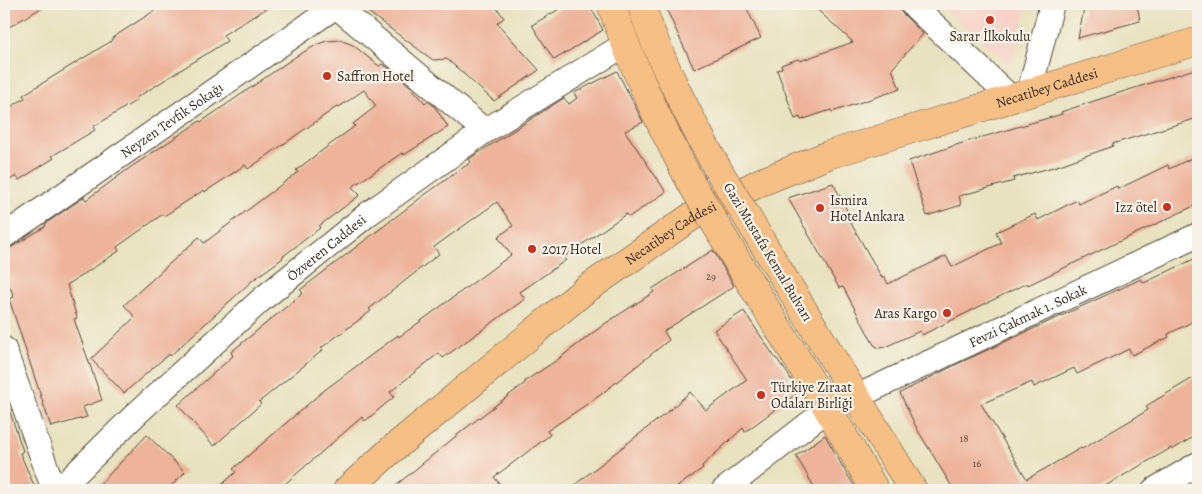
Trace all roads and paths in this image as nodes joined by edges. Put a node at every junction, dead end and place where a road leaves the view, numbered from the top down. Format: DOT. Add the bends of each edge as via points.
graph roads {
  1 [pos="611,4"];
  2 [pos="641,4"];
  3 [pos="912,4"];
  4 [pos="1052,4"];
  5 [pos="338,5"];
  6 [pos="1198,41"];
  7 [pos="624,45"];
  8 [pos="1020,95"];
  9 [pos="485,131"];
  10 [pos="1198,235"];
  11 [pos="4,236"];
  12 [pos="4,348"];
  13 [pos="856,397"];
  14 [pos="828,409"];
  15 [pos="1198,464"];
  16 [pos="54,490"];
  17 [pos="59,490"];
  18 [pos="347,490"];
  19 [pos="724,490"];
  20 [pos="875,490"];
  21 [pos="913,490"];
  22 [pos="1154,490"];
  1 -- 7 [label="main road"];
  2 -- 13 [label="main road, Gazi Mustafa Kemal Bulvarı, bridge" via="682,103 716,166"];
  3 -- 8 [label="street"];
  4 -- 8 [label="street"];
  5 -- 9 [label="street"];
  5 -- 11 [label="street, Neyzen Tevfik Sokağı"];
  6 -- 8 [label="main road, Necatibey Caddesi"];
  7 -- 9 [label="street, Özveren Caddesi"];
  7 -- 14 [label="main road, bridge" via="690,181"];
  8 -- 18 [label="main road, Necatibey Caddesi" via="799,165 691,217 585,290"];
  9 -- 17 [label="street, Özveren Caddesi" via="368,214 261,300 134,416"];
  10 -- 13 [label="street, Fevzi Çakmak 1. Sokak"];
  12 -- 16 [label="street"];
  13 -- 21 [label="main road, Gazi Mustafa Kemal Bulvarı"];
  14 -- 19 [label="street"];
  14 -- 20 [label="main road"];
  15 -- 22 [label="street"];
}
